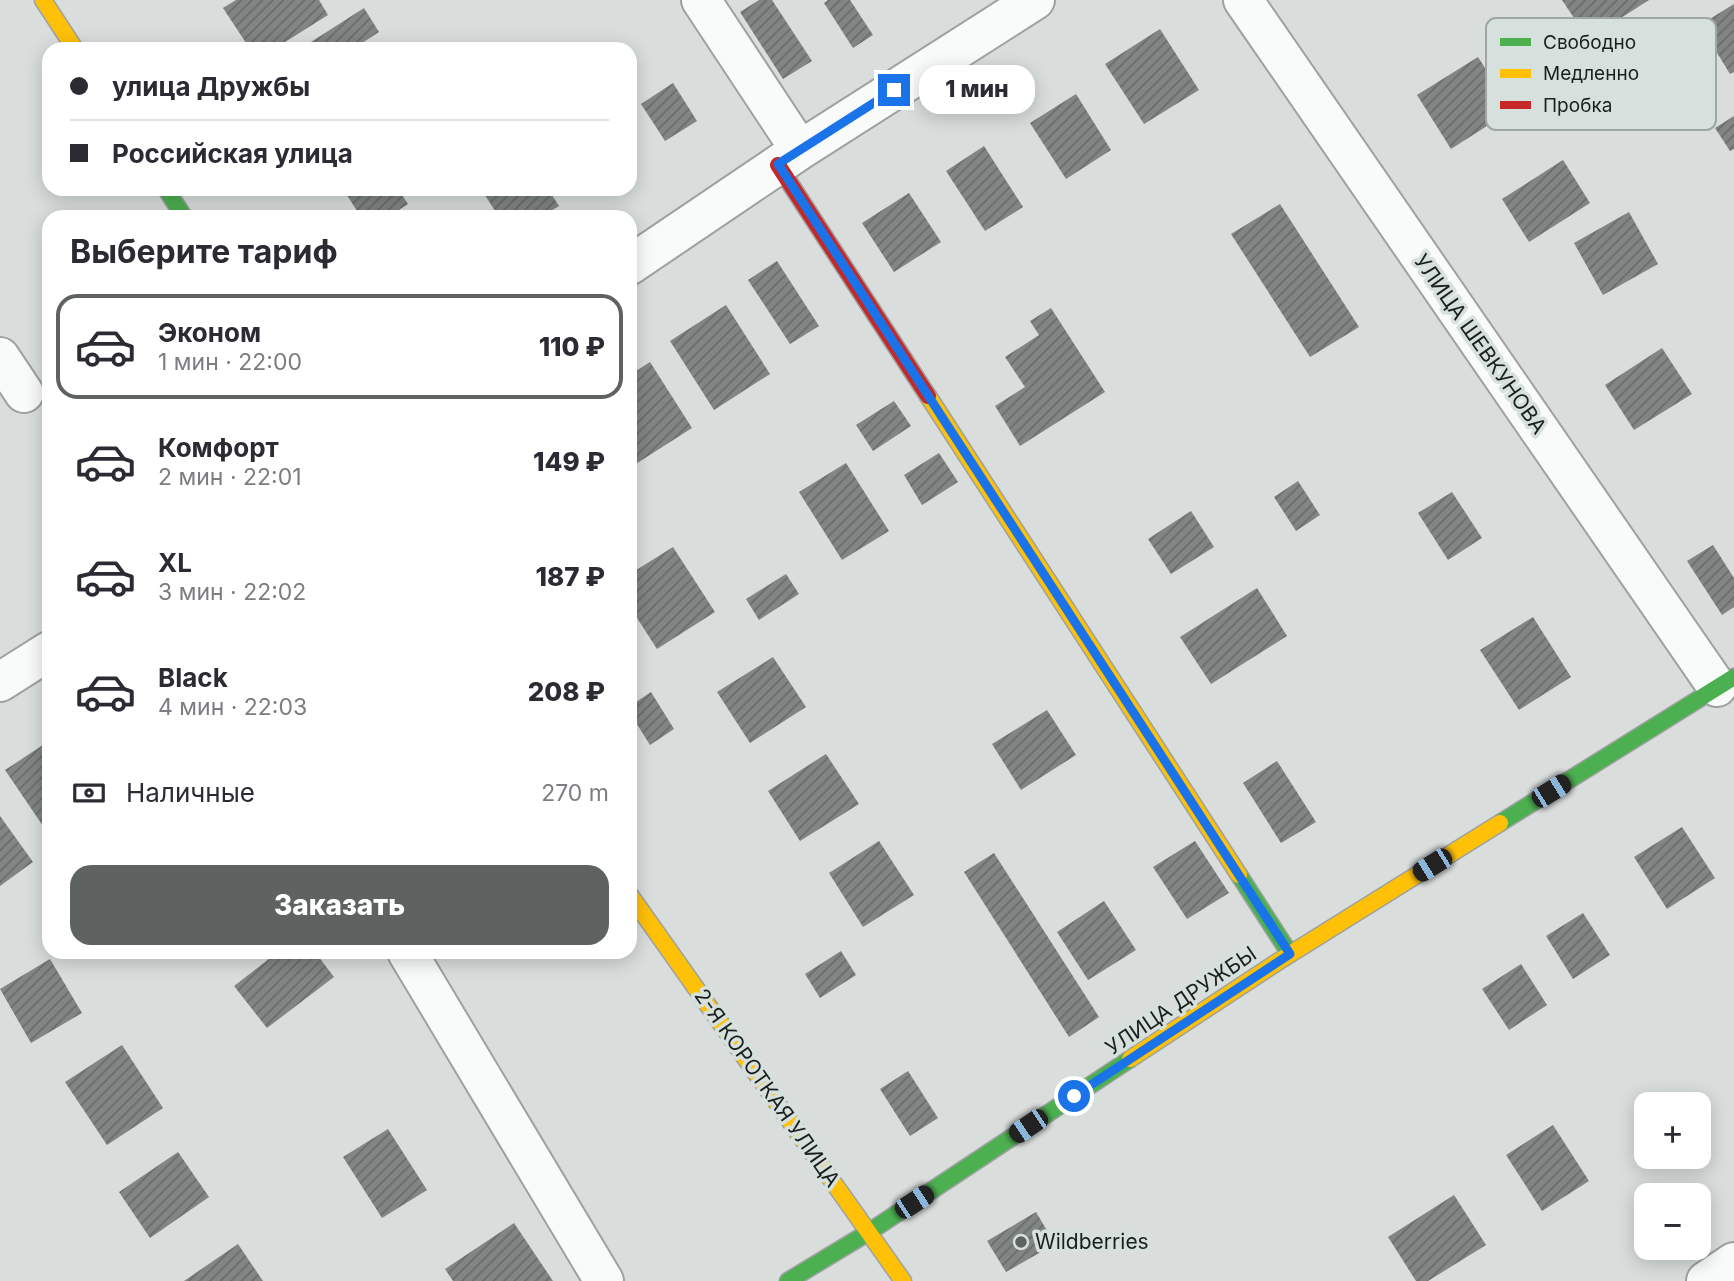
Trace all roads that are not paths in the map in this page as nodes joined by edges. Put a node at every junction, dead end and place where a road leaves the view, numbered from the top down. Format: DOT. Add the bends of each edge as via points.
graph roads {
  1 [pos="43,0"];
  2 [pos="701,0"];
  3 [pos="1035,0"];
  4 [pos="1243,0"];
  5 [pos="70,42"];
  6 [pos="789,157"];
  7 [pos="637,260"];
  8 [pos="0,357"];
  9 [pos="24,393"];
  10 [pos="42,655"];
  11 [pos="0,682"];
  12 [pos="1726,682"];
  13 [pos="637,905"];
  14 [pos="1290,954"];
  15 [pos="411,959"];
  16 [pos="869,1232"];
  17 [pos="1734,1262"];
  18 [pos="604,1281"];
  19 [pos="788,1281"];
  20 [pos="903,1281"];
  21 [pos="1706,1281"];
  1 -- 5 [label="street"];
  2 -- 6 [label="street"];
  3 -- 6 [label="street"];
  4 -- 12 [label="street, УЛИЦА ШЕВКУНОВА"];
  6 -- 7 [label="street"];
  6 -- 14 [label="street"];
  8 -- 9 [label="street"];
  10 -- 11 [label="street"];
  12 -- 14 [label="street, УЛИЦА ДРУЖБЫ"];
  13 -- 16 [label="street, 2-Я КОРОТКАЯ УЛИЦА"];
  14 -- 16 [label="street, УЛИЦА ДРУЖБЫ"];
  15 -- 18 [label="street"];
  16 -- 19 [label="street, УЛИЦА ДРУЖБЫ"];
  16 -- 20 [label="street, 2-Я КОРОТКАЯ УЛИЦА"];
  17 -- 21 [label="street"];
}
